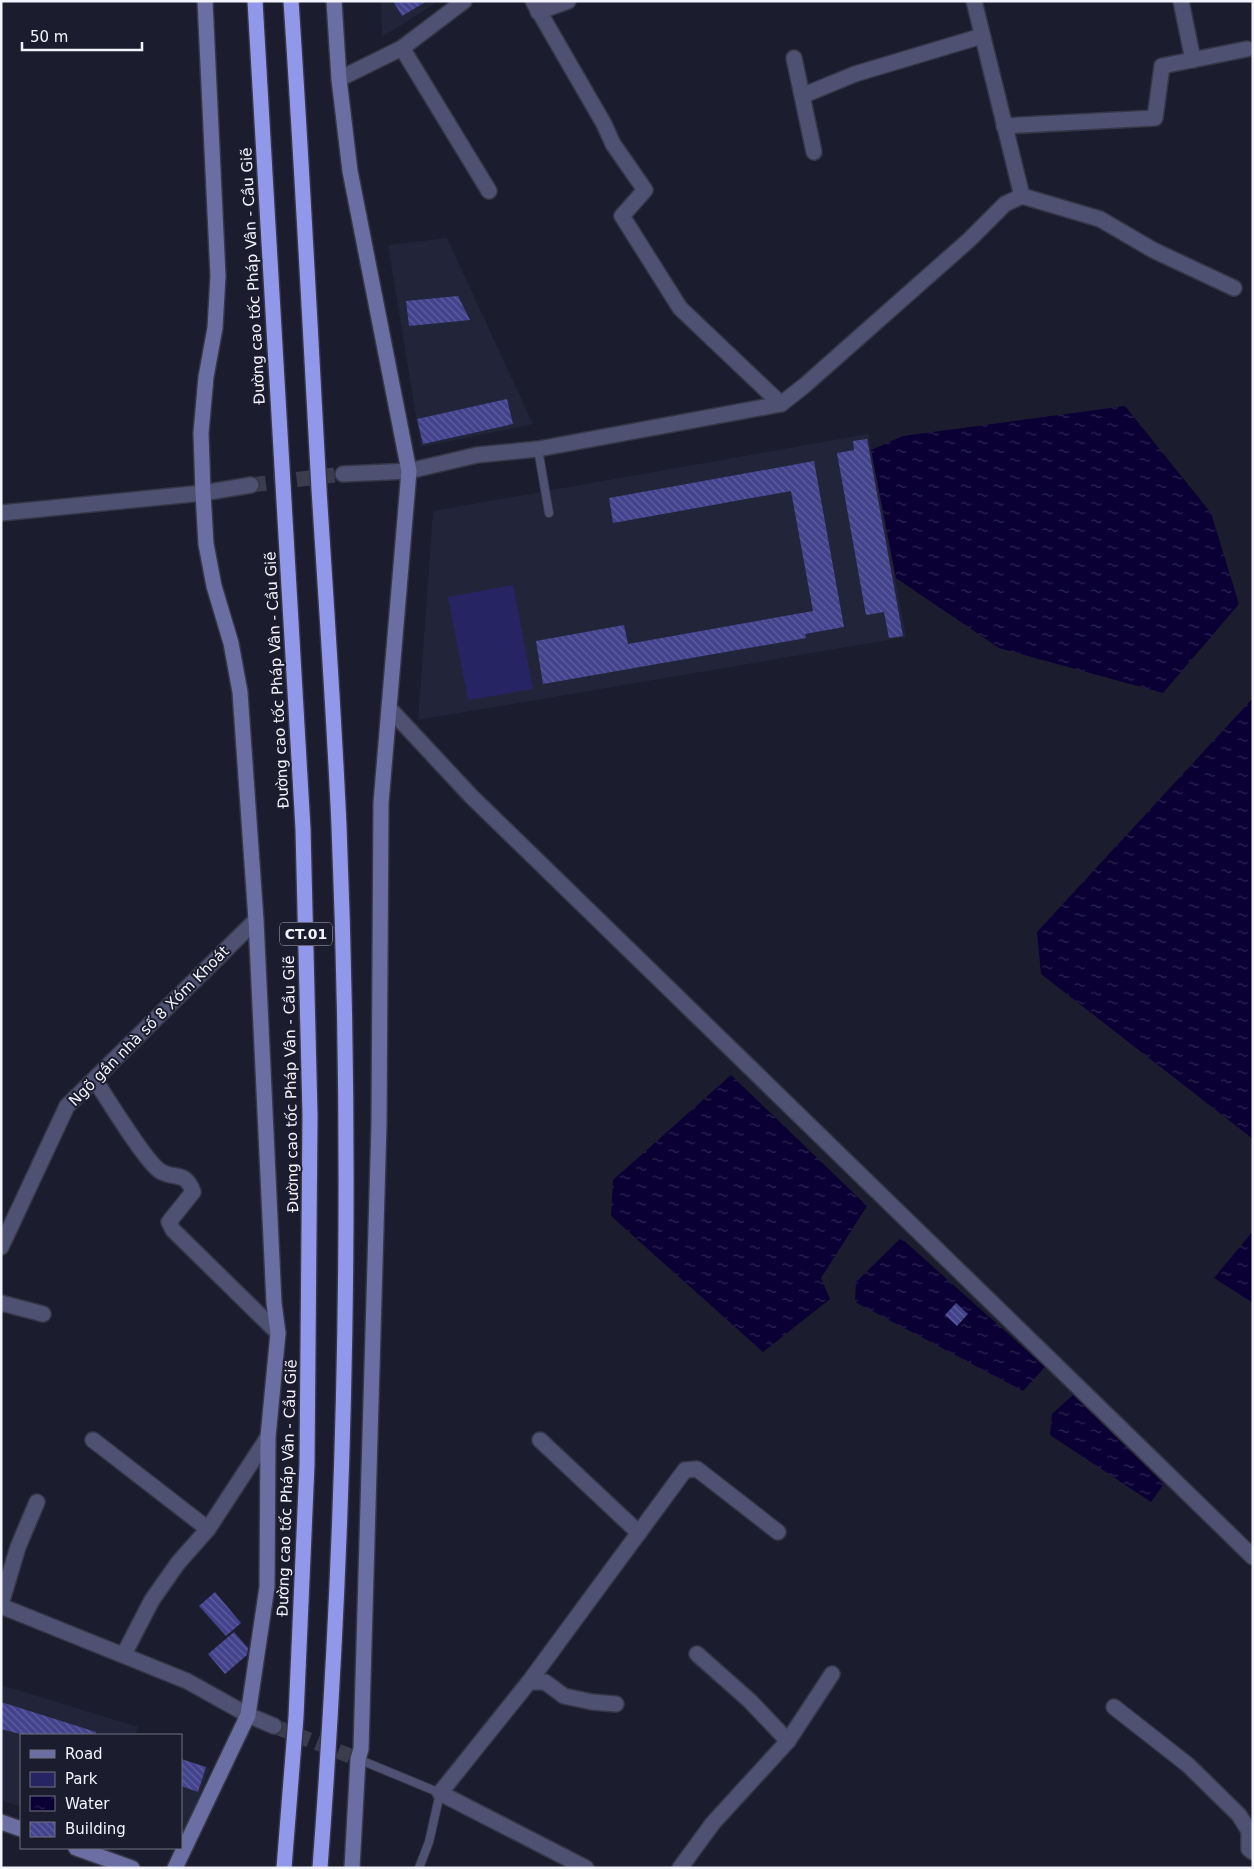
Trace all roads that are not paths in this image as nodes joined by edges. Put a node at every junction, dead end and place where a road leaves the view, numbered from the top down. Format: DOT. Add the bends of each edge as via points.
graph roads {
  1 [pos="205,1"];
  2 [pos="255,1"];
  3 [pos="291,1"];
  4 [pos="334,1"];
  5 [pos="464,1"];
  6 [pos="568,1"];
  7 [pos="974,1"];
  8 [pos="1181,1"];
  9 [pos="536,7"];
  10 [pos="982,36"];
  11 [pos="402,48"];
  12 [pos="1247,49"];
  13 [pos="794,58"];
  14 [pos="1193,60"];
  15 [pos="339,79"];
  16 [pos="804,95"];
  17 [pos="1004,126"];
  18 [pos="814,152"];
  19 [pos="489,191"];
  20 [pos="1022,196"];
  21 [pos="1234,288"];
  22 [pos="781,404"];
  23 [pos="538,449"];
  24 [pos="409,471"];
  25 [pos="343,474"];
  26 [pos="251,485"];
  27 [pos="203,493"];
  28 [pos="1,513"];
  29 [pos="549,513"];
  30 [pos="389,708"];
  31 [pos="256,920"];
  32 [pos="95,1080"];
  33 [pos="1,1247"];
  34 [pos="1,1303"];
  35 [pos="43,1314"];
  36 [pos="278,1333"];
  37 [pos="268,1438"];
  38 [pos="93,1440"];
  39 [pos="540,1440"];
  40 [pos="37,1502"];
  41 [pos="208,1529"];
  42 [pos="778,1532"];
  43 [pos="639,1533"];
  44 [pos="1253,1556"];
  45 [pos="1,1605"];
  46 [pos="124,1654"];
  47 [pos="697,1654"];
  48 [pos="832,1674"];
  49 [pos="529,1682"];
  50 [pos="616,1704"];
  51 [pos="1114,1707"];
  52 [pos="248,1715"];
  53 [pos="274,1726"];
  54 [pos="788,1741"];
  55 [pos="354,1757"];
  56 [pos="440,1793"];
  57 [pos="1,1822"];
  58 [pos="20,1828"];
  59 [pos="79,1849"];
  60 [pos="1253,1852"];
  61 [pos="132,1868"];
  62 [pos="175,1868"];
  63 [pos="284,1868"];
  64 [pos="320,1868"];
  65 [pos="352,1868"];
  66 [pos="419,1868"];
  67 [pos="586,1868"];
  68 [pos="680,1868"];
  1 -- 27 [label="street" via="218,276 201,433"];
  2 -- 63 [label="highway, Đường cao tốc Pháp Vân - Cầu Giẽ / CT.01" via="303,829 310,1115 307,1465 296,1718"];
  3 -- 64 [label="highway, CT.01" via="339,826 345,1110 340,1469 331,1723"];
  4 -- 15 [label="street"];
  5 -- 11 [label="street"];
  6 -- 9 [label="street"];
  7 -- 10 [label="street"];
  8 -- 14 [label="street"];
  9 -- 22 [label="street" via="566,55 613,144 645,190 622,216 680,308"];
  10 -- 16 [label="street" via="855,74"];
  10 -- 17 [label="street"];
  11 -- 15 [label="street"];
  11 -- 19 [label="street"];
  12 -- 14 [label="street"];
  13 -- 16 [label="street"];
  14 -- 17 [label="street" via="1162,66 1155,118"];
  15 -- 24 [label="street" via="350,170"];
  16 -- 18 [label="street"];
  17 -- 20 [label="street"];
  20 -- 21 [label="street" via="1100,218 1153,250"];
  20 -- 22 [label="street" via="1006,204"];
  22 -- 23 [label="street"];
  23 -- 24 [label="street" via="477,455"];
  23 -- 29 [label="lane"];
  24 -- 25 [label="street"];
  24 -- 30 [label="street"];
  26 -- 27 [label="street"];
  27 -- 28 [label="street"];
  27 -- 31 [label="street" via="206,544 240,692"];
  30 -- 44 [label="street" via="451,777"];
  30 -- 55 [label="street" via="381,803 379,1124 361,1749"];
  31 -- 32 [label="street, Ngõ gần nhà số 8 Xóm Khoát"];
  31 -- 36 [label="street"];
  32 -- 33 [label="street, Ngõ gần nhà số 8 Xóm Khoát" via="67,1106"];
  32 -- 36 [label="street" via="160,1171 183,1177 190,1185 193,1192 169,1222 173,1230"];
  34 -- 35 [label="street"];
  36 -- 37 [label="street"];
  37 -- 41 [label="street"];
  37 -- 52 [label="street" via="267,1587"];
  38 -- 41 [label="street"];
  39 -- 43 [label="street"];
  40 -- 45 [label="street" via="18,1547"];
  41 -- 46 [label="street" via="152,1600"];
  42 -- 43 [label="street" via="697,1469 685,1470"];
  43 -- 49 [label="street"];
  45 -- 46 [label="street"];
  46 -- 52 [label="street" via="187,1681"];
  47 -- 54 [label="street"];
  48 -- 54 [label="street"];
  49 -- 50 [label="street" via="545,1682 564,1696"];
  49 -- 56 [label="street"];
  51 -- 60 [label="street" via="1188,1765 1239,1815 1249,1830"];
  52 -- 53 [label="street"];
  52 -- 62 [label="street"];
  54 -- 68 [label="street" via="713,1822"];
  55 -- 56 [label="lane"];
  55 -- 65 [label="street"];
  56 -- 66 [label="lane" via="429,1842"];
  56 -- 67 [label="street"];
  57 -- 58 [label="street"];
  59 -- 61 [label="street"];
}
